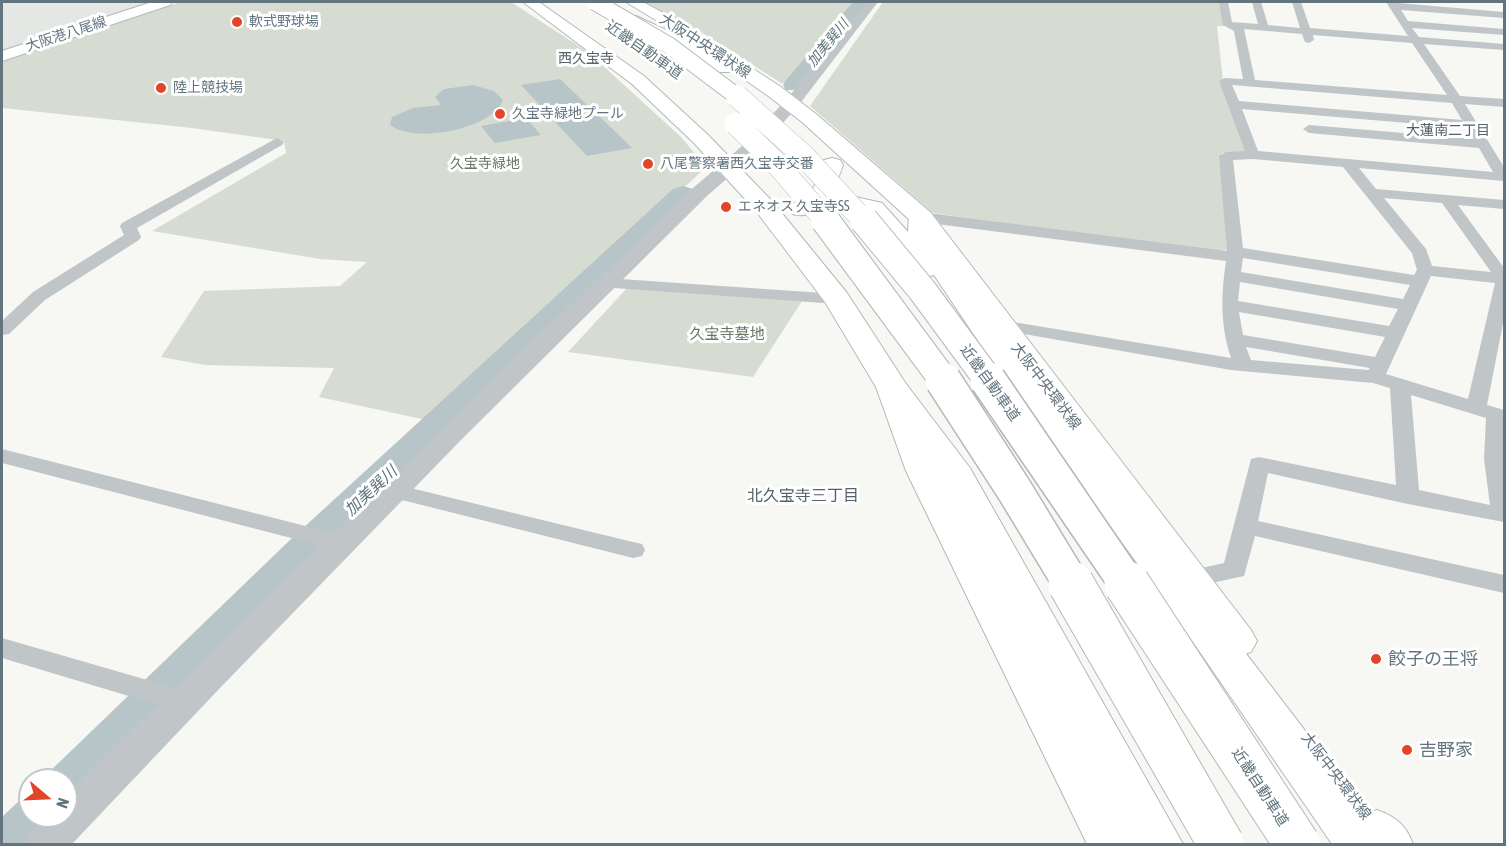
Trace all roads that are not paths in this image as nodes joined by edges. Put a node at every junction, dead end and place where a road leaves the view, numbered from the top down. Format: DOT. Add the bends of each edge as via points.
graph roads {
  1 [pos="165,2"];
  2 [pos="531,2"];
  3 [pos="569,2"];
  4 [pos="633,2"];
  5 [pos="872,2"];
  6 [pos="1223,2"];
  7 [pos="1257,2"];
  8 [pos="1297,2"];
  9 [pos="1447,2"];
  10 [pos="598,3"];
  11 [pos="1504,5"];
  12 [pos="1397,12"];
  13 [pos="1504,15"];
  14 [pos="1504,23"];
  15 [pos="1228,26"];
  16 [pos="1264,28"];
  17 [pos="1504,32"];
  18 [pos="1309,36"];
  19 [pos="1414,37"];
  20 [pos="1499,44"];
  21 [pos="2,56"];
  22 [pos="1249,81"];
  23 [pos="1228,90"];
  24 [pos="1334,99"];
  25 [pos="1504,103"];
  26 [pos="1232,104"];
  27 [pos="1459,104"];
  28 [pos="792,105"];
  29 [pos="1341,114"];
  30 [pos="1472,125"];
  31 [pos="1309,129"];
  32 [pos="277,142"];
  33 [pos="1482,142"];
  34 [pos="1504,142"];
  35 [pos="1253,155"];
  36 [pos="1348,164"];
  37 [pos="730,170"];
  38 [pos="1501,175"];
  39 [pos="1372,193"];
  40 [pos="1446,199"];
  41 [pos="1504,204"];
  42 [pos="800,209"];
  43 [pos="833,209"];
  44 [pos="921,217"];
  45 [pos="1234,254"];
  46 [pos="1232,276"];
  47 [pos="1422,276"];
  48 [pos="1504,279"];
  49 [pos="606,283"];
  50 [pos="837,299"];
  51 [pos="1229,305"];
  52 [pos="1409,305"];
  53 [pos="1001,325"];
  54 [pos="2,330"];
  55 [pos="1396,333"];
  56 [pos="1234,339"];
  57 [pos="1243,364"];
  58 [pos="1378,371"];
  59 [pos="1022,383"];
  60 [pos="1400,385"];
  61 [pos="892,387"];
  62 [pos="1493,413"];
  63 [pos="2,456"];
  64 [pos="394,491"];
  65 [pos="1408,496"];
  66 [pos="1245,526"];
  67 [pos="328,539"];
  68 [pos="633,550"];
  69 [pos="1190,579"];
  70 [pos="1504,584"];
  71 [pos="2,648"];
  72 [pos="170,698"];
  73 [pos="1112,842"];
  74 [pos="1378,842"];
  75 [pos="45,844"];
  76 [pos="1158,844"];
  77 [pos="1221,844"];
  78 [pos="1297,844"];
  1 -- 21 [label="main road, 大阪港八尾線"];
  2 -- 37 [label="main road" via="638,80"];
  3 -- 77 [label="main road, 近畿自動車道, bridge" via="640,46 706,96 781,169 862,267 972,422"];
  4 -- 28 [label="main road, 大阪中央環状線" via="683,30"];
  5 -- 28 [label="street"];
  6 -- 15 [label="street"];
  7 -- 16 [label="street"];
  8 -- 18 [label="street"];
  9 -- 11 [label="street"];
  10 -- 42 [label="main road, bridge" via="681,42 725,68 827,154 832,165 822,194"];
  10 -- 78 [label="main road, 近畿自動車道, bridge" via="665,42 760,117 807,161 900,264 1014,415"];
  12 -- 13 [label="street"];
  12 -- 14 [label="street"];
  12 -- 17 [label="street"];
  12 -- 19 [label="street"];
  15 -- 16 [label="street"];
  15 -- 22 [label="street" via="1239,29"];
  16 -- 18 [label="street"];
  18 -- 19 [label="street"];
  19 -- 20 [label="street"];
  19 -- 27 [label="street"];
  22 -- 23 [label="street" via="1225,81"];
  22 -- 27 [label="street"];
  23 -- 24 [label="street"];
  23 -- 26 [label="street"];
  24 -- 27 [label="street"];
  24 -- 29 [label="street"];
  25 -- 27 [label="street"];
  26 -- 29 [label="street"];
  26 -- 35 [label="street"];
  27 -- 30 [label="street"];
  28 -- 37 [label="street"];
  28 -- 44 [label="main road, 大阪中央環状線"];
  29 -- 30 [label="street"];
  30 -- 33 [label="street"];
  31 -- 33 [label="street"];
  32 -- 54 [label="street" via="128,226 133,237 39,296"];
  33 -- 34 [label="street"];
  33 -- 38 [label="street"];
  35 -- 36 [label="street"];
  35 -- 45 [label="street" via="1226,156"];
  36 -- 38 [label="street"];
  36 -- 39 [label="street"];
  37 -- 49 [label="street" via="700,192"];
  37 -- 50 [label="main road" via="764,206"];
  39 -- 40 [label="street"];
  39 -- 47 [label="street" via="1420,252"];
  40 -- 41 [label="street"];
  40 -- 48 [label="street"];
  43 -- 59 [label="main road" via="845,203 864,203 874,208"];
  44 -- 45 [label="street"];
  44 -- 53 [label="main road, 大阪中央環状線"];
  44 -- 59 [label="main road" via="920,236"];
  45 -- 46 [label="street"];
  45 -- 47 [label="street"];
  46 -- 51 [label="street"];
  46 -- 52 [label="street"];
  47 -- 48 [label="street"];
  47 -- 52 [label="street"];
  48 -- 62 [label="street"];
  49 -- 50 [label="street"];
  49 -- 64 [label="street"];
  50 -- 61 [label="main road"];
  51 -- 55 [label="street"];
  51 -- 56 [label="street"];
  52 -- 55 [label="street"];
  53 -- 57 [label="street"];
  53 -- 69 [label="main road, 大阪中央環状線"];
  55 -- 58 [label="street"];
  56 -- 57 [label="street"];
  56 -- 58 [label="street"];
  57 -- 58 [label="street"];
  58 -- 60 [label="street"];
  59 -- 74 [label="main road" via="1183,597"];
  60 -- 62 [label="street"];
  60 -- 65 [label="street"];
  61 -- 73 [label="main road" via="924,471"];
  61 -- 76 [label="main road" via="953,468"];
  62 -- 65 [label="street" via="1503,515"];
  63 -- 67 [label="street"];
  64 -- 67 [label="street"];
  64 -- 68 [label="street"];
  65 -- 66 [label="street" via="1259,464"];
  66 -- 69 [label="street" via="1235,570"];
  66 -- 70 [label="street"];
  67 -- 72 [label="street"];
  69 -- 74 [label="main road, 大阪中央環状線"];
  71 -- 72 [label="street"];
  72 -- 75 [label="street"];
}
